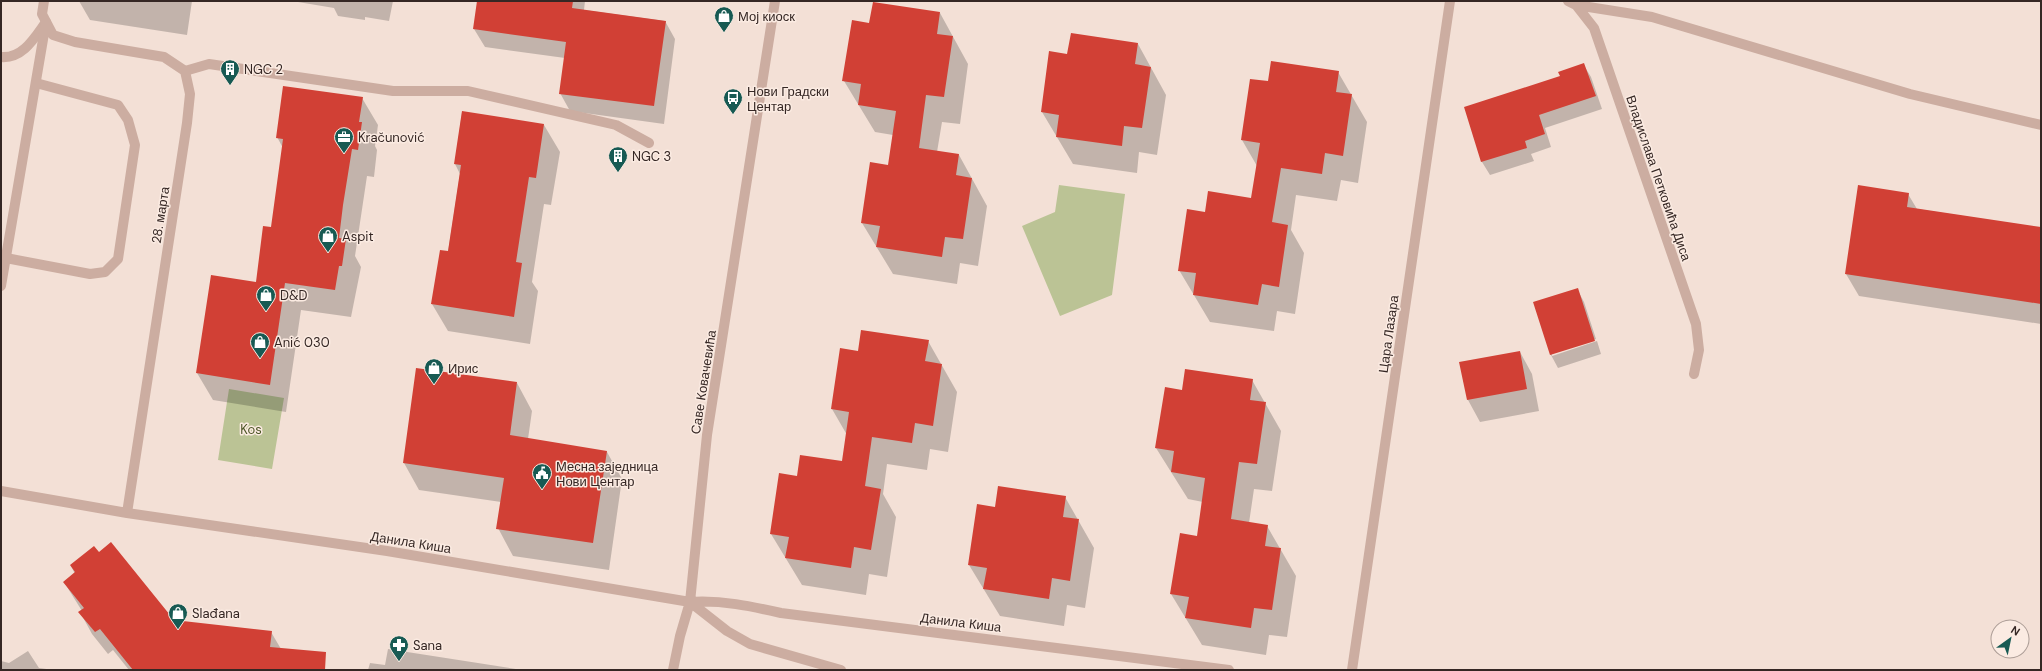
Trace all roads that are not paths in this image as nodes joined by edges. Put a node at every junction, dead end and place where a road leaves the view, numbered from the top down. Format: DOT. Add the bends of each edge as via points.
graph roads {
  1 [pos="44,1"];
  2 [pos="775,1"];
  3 [pos="1450,1"];
  4 [pos="1572,3"];
  5 [pos="46,22"];
  6 [pos="4,55"];
  7 [pos="185,71"];
  8 [pos="36,83"];
  9 [pos="2041,125"];
  10 [pos="650,143"];
  11 [pos="6,258"];
  12 [pos="1,286"];
  13 [pos="1694,374"];
  14 [pos="1,491"];
  15 [pos="127,513"];
  16 [pos="690,602"];
  17 [pos="673,670"];
  18 [pos="841,670"];
  19 [pos="1229,670"];
  20 [pos="1352,670"];
  1 -- 5 [label="street" via="42,14"];
  2 -- 16 [label="street, Саве Ковачевића" via="707,435"];
  3 -- 20 [label="street, Цара Лазара"];
  4 -- 9 [label="street" via="1652,17 1910,94"];
  4 -- 13 [label="street, Владислава Петковића Диса" via="1594,28 1696,324 1699,350"];
  5 -- 6 [label="street" via="26,49"];
  5 -- 7 [label="street" via="53,35 75,42 164,56"];
  5 -- 8 [label="street"];
  7 -- 10 [label="street" via="209,64 392,92 468,91 616,125"];
  7 -- 15 [label="street, 28. марта" via="190,94 187,123"];
  8 -- 11 [label="street"];
  8 -- 11 [label="street" via="118,105 128,120 135,145 118,259 105,272 90,274"];
  11 -- 12 [label="street"];
  14 -- 15 [label="street, Данила Киша"];
  15 -- 16 [label="street, Данила Киша" via="326,541"];
  16 -- 17 [label="street"];
  16 -- 18 [label="street" via="750,644"];
  16 -- 19 [label="street, Данила Киша" via="713,600 781,612"];
}
